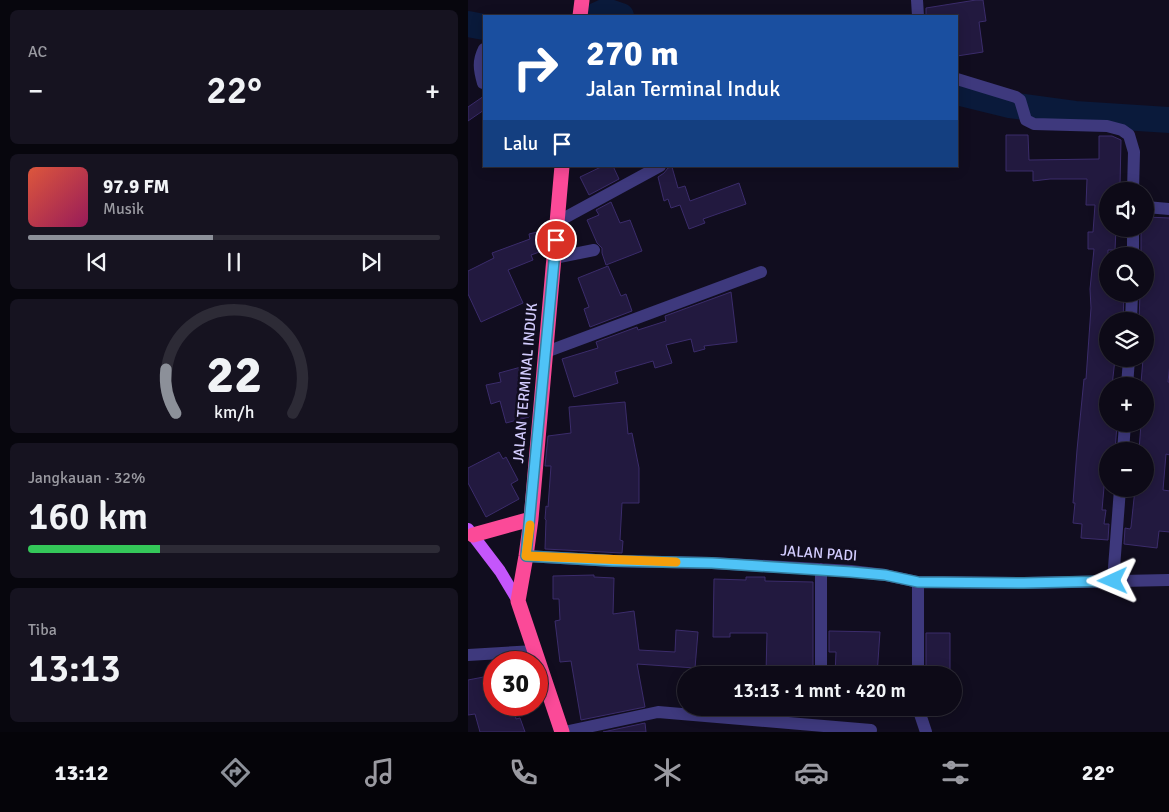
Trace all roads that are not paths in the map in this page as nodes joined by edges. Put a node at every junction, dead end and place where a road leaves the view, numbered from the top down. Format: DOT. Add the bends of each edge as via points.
graph roads {
  1 [pos="916,0"];
  2 [pos="918,15"];
  3 [pos="483,51"];
  4 [pos="958,78"];
  5 [pos="483,83"];
  6 [pos="562,167"];
  7 [pos="658,167"];
  8 [pos="1133,182"];
  9 [pos="1154,208"];
  10 [pos="1170,209"];
  11 [pos="557,222"];
  12 [pos="594,250"];
  13 [pos="554,258"];
  14 [pos="761,272"];
  15 [pos="546,352"];
  16 [pos="1119,497"];
  17 [pos="531,519"];
  18 [pos="470,532"];
  19 [pos="526,556"];
  20 [pos="821,570"];
  21 [pos="1170,580"];
  22 [pos="1113,581"];
  23 [pos="918,582"];
  24 [pos="518,602"];
  25 [pos="535,651"];
  26 [pos="483,654"];
  27 [pos="468,655"];
  28 [pos="821,666"];
  29 [pos="918,666"];
  30 [pos="548,689"];
  31 [pos="921,716"];
  32 [pos="870,730"];
  33 [pos="563,732"];
  34 [pos="926,732"];
  1 -- 2 [label="street"];
  3 -- 5 [label="street" via="479,59"];
  4 -- 8 [label="street" via="1012,95 1020,100 1026,120 1034,124 1107,126 1122,130 1129,135 1134,152"];
  6 -- 11 [label="highway, JALAN TERMINAL INDUK"];
  7 -- 11 [label="street"];
  9 -- 10 [label="street"];
  11 -- 13 [label="highway, JALAN TERMINAL INDUK"];
  12 -- 13 [label="street"];
  13 -- 15 [label="highway, JALAN TERMINAL INDUK"];
  14 -- 15 [label="street"];
  15 -- 17 [label="highway, JALAN TERMINAL INDUK"];
  16 -- 22 [label="street"];
  17 -- 18 [label="highway"];
  17 -- 19 [label="highway, JALAN TERMINAL INDUK"];
  18 -- 24 [label="main road" via="500,571"];
  19 -- 20 [label="street, JALAN PADI"];
  19 -- 24 [label="highway, JALAN TERMINAL INDUK"];
  20 -- 23 [label="street, JALAN PADI" via="885,575"];
  20 -- 28 [label="street"];
  21 -- 22 [label="street, JALAN PADI"];
  22 -- 23 [label="street, JALAN PADI"];
  23 -- 29 [label="street"];
  24 -- 25 [label="highway"];
  26 -- 27 [label="street"];
  30 -- 33 [label="highway"];
  31 -- 34 [label="street"];
  32 -- 33 [label="street" via="658,712"];
}
